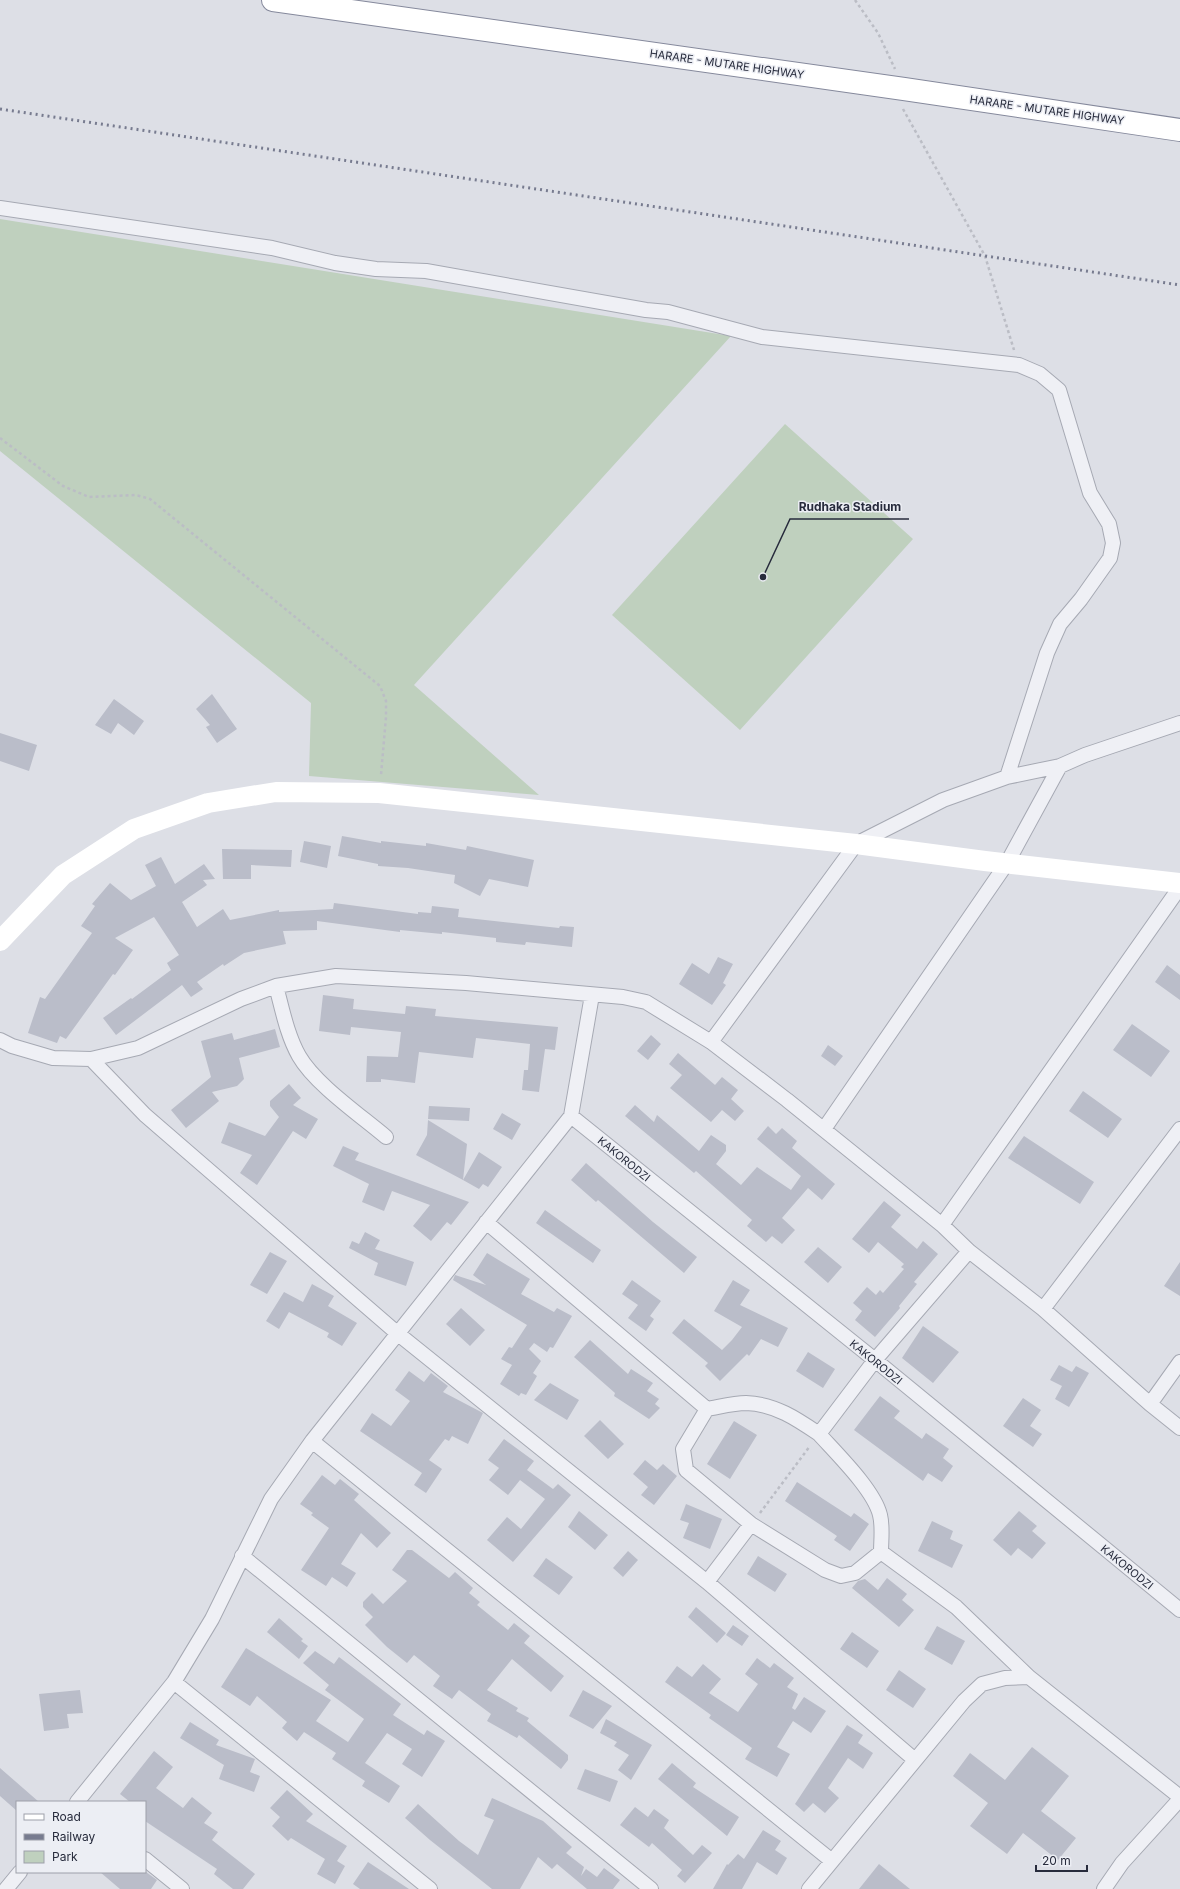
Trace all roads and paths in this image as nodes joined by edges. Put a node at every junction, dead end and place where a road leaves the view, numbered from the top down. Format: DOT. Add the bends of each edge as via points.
graph roads {
  1 [pos="273,0"];
  2 [pos="855,0"];
  3 [pos="898,88"];
  4 [pos="1180,130"];
  5 [pos="0,208"];
  6 [pos="1019,365"];
  7 [pos="0,438"];
  8 [pos="1180,723"];
  9 [pos="1060,766"];
  10 [pos="1007,777"];
  11 [pos="379,793"];
  12 [pos="856,844"];
  13 [pos="1007,863"];
  14 [pos="1180,883"];
  15 [pos="1180,887"];
  16 [pos="0,942"];
  17 [pos="276,986"];
  18 [pos="592,995"];
  19 [pos="0,1040"];
  20 [pos="711,1042"];
  21 [pos="91,1059"];
  22 [pos="571,1116"];
  23 [pos="824,1129"];
  24 [pos="1180,1129"];
  25 [pos="386,1137"];
  26 [pos="486,1222"];
  27 [pos="942,1225"];
  28 [pos="969,1250"];
  29 [pos="1043,1309"];
  30 [pos="398,1333"];
  31 [pos="875,1360"];
  32 [pos="1180,1362"];
  33 [pos="1150,1404"];
  34 [pos="707,1409"];
  35 [pos="1180,1428"];
  36 [pos="819,1434"];
  37 [pos="312,1441"];
  38 [pos="751,1524"];
  39 [pos="881,1552"];
  40 [pos="242,1556"];
  41 [pos="707,1582"];
  42 [pos="1180,1610"];
  43 [pos="1030,1677"];
  44 [pos="174,1682"];
  45 [pos="915,1760"];
  46 [pos="1180,1798"];
  47 [pos="78,1801"];
  48 [pos="146,1860"];
  49 [pos="832,1861"];
  50 [pos="19,1873"];
  51 [pos="6,1889"];
  52 [pos="182,1889"];
  53 [pos="430,1889"];
  54 [pos="651,1889"];
  55 [pos="809,1889"];
  56 [pos="1104,1889"];
  1 -- 3 [label="highway, HARARE - MUTARE HIGHWAY"];
  2 -- 3 [label="path" via="878,33"];
  3 -- 4 [label="highway, HARARE - MUTARE HIGHWAY"];
  3 -- 6 [label="path" via="985,256"];
  5 -- 6 [label="street" via="272,248 376,269 426,271 668,312 762,337"];
  6 -- 10 [label="street" via="1040,374 1059,390 1090,493 1109,524 1113,543 1110,558 1060,624"];
  7 -- 11 [label="path" via="63,486 89,497 136,496 150,499 380,686 386,701 386,717"];
  8 -- 9 [label="street"];
  9 -- 10 [label="street"];
  9 -- 13 [label="street"];
  10 -- 12 [label="street" via="943,800"];
  11 -- 12 [label="street"];
  11 -- 16 [label="street" via="276,792 208,803 134,829 63,875"];
  12 -- 13 [label="street"];
  12 -- 20 [label="street"];
  13 -- 14 [label="street"];
  13 -- 23 [label="street"];
  15 -- 27 [label="street"];
  17 -- 18 [label="street" via="336,976 466,983"];
  17 -- 21 [label="street" via="240,999 138,1048"];
  17 -- 25 [label="street" via="289,1032 302,1060 312,1074"];
  18 -- 20 [label="street" via="623,997 646,1002"];
  18 -- 22 [label="street"];
  19 -- 21 [label="street" via="53,1058"];
  20 -- 23 [label="street"];
  21 -- 30 [label="street" via="145,1115"];
  22 -- 26 [label="street"];
  22 -- 31 [label="street, KAKORODZI"];
  23 -- 27 [label="street"];
  24 -- 29 [label="street"];
  26 -- 30 [label="street"];
  26 -- 34 [label="street"];
  27 -- 28 [label="street"];
  28 -- 29 [label="street"];
  28 -- 31 [label="street"];
  29 -- 33 [label="street"];
  30 -- 37 [label="street"];
  30 -- 41 [label="street"];
  31 -- 36 [label="street"];
  31 -- 42 [label="street, KAKORODZI"];
  32 -- 33 [label="street"];
  33 -- 35 [label="street"];
  34 -- 36 [label="street" via="746,1403 768,1406 790,1414"];
  34 -- 38 [label="street" via="683,1449 686,1470"];
  36 -- 38 [label="path"];
  36 -- 39 [label="street" via="874,1500 880,1515"];
  37 -- 40 [label="street" via="271,1499"];
  37 -- 49 [label="street"];
  38 -- 39 [label="street" via="825,1570 841,1576 855,1573"];
  38 -- 41 [label="street"];
  39 -- 43 [label="street" via="956,1607"];
  40 -- 44 [label="street" via="212,1620"];
  40 -- 54 [label="street"];
  41 -- 45 [label="street"];
  43 -- 45 [label="street" via="1005,1678 982,1684 964,1701"];
  43 -- 46 [label="street"];
  44 -- 47 [label="street"];
  44 -- 53 [label="street"];
  45 -- 49 [label="street"];
  46 -- 56 [label="street" via="1122,1863"];
  48 -- 52 [label="street"];
  49 -- 55 [label="street"];
  50 -- 51 [label="street"];
}
